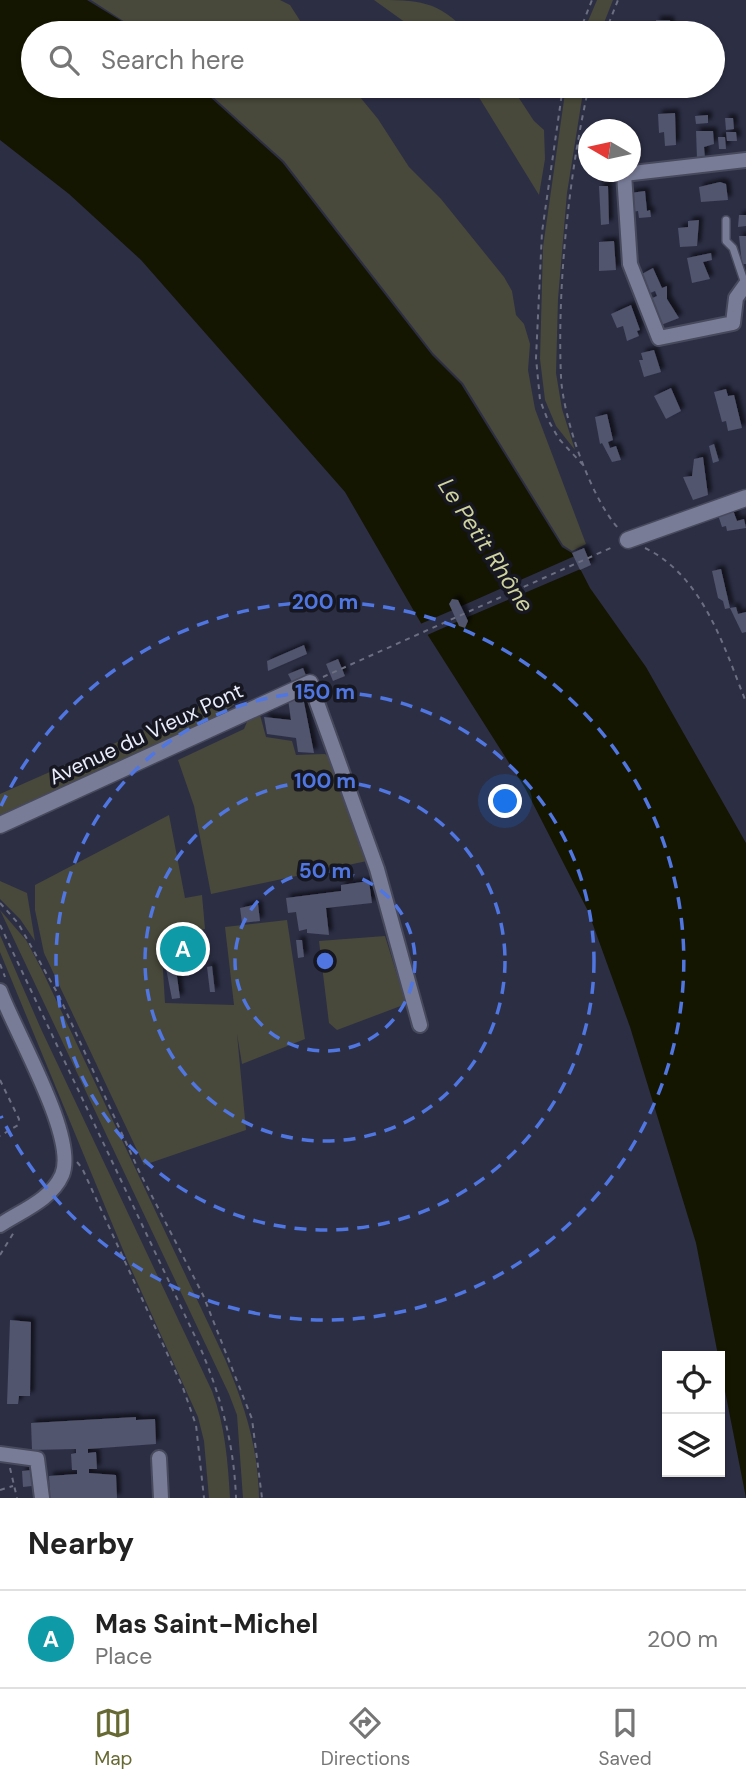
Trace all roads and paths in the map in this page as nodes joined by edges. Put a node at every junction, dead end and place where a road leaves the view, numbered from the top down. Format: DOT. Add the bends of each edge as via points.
graph roads {
  1 [pos="592,0"];
  2 [pos="618,0"];
  3 [pos="584,21"];
  4 [pos="610,21"];
  5 [pos="561,98"];
  6 [pos="587,98"];
  7 [pos="746,160"];
  8 [pos="726,220"];
  9 [pos="745,284"];
  10 [pos="587,470"];
  11 [pos="746,498"];
  12 [pos="628,540"];
  13 [pos="608,549"];
  14 [pos="333,671"];
  15 [pos="310,683"];
  16 [pos="746,702"];
  17 [pos="0,825"];
  18 [pos="0,903"];
  19 [pos="0,925"];
  20 [pos="0,991"];
  21 [pos="420,1025"];
  22 [pos="0,1080"];
  23 [pos="0,1136"];
  24 [pos="66,1153"];
  25 [pos="0,1224"];
  26 [pos="5,1455"];
  27 [pos="159,1458"];
  28 [pos="14,1486"];
  29 [pos="0,1490"];
  30 [pos="17,1498"];
  31 [pos="42,1498"];
  32 [pos="161,1498"];
  33 [pos="204,1498"];
  34 [pos="236,1498"];
  35 [pos="262,1498"];
  1 -- 3 [label="path"];
  2 -- 4 [label="path"];
  5 -- 10 [label="path" via="541,232 536,358 540,400 547,418"];
  6 -- 10 [label="path" via="573,177 561,379"];
  7 -- 9 [label="street" via="624,174 630,264 659,338 733,323 736,298"];
  8 -- 9 [label="lane" via="726,241 733,248"];
  10 -- 12 [label="path" via="609,519"];
  11 -- 12 [label="street"];
  12 -- 16 [label="path" via="656,553 695,593"];
  13 -- 14 [label="path"];
  15 -- 17 [label="street, Avenue du Vieux Pont"];
  15 -- 21 [label="street" via="377,869"];
  18 -- 35 [label="path" via="18,923 59,996 139,1171 203,1294 252,1419"];
  19 -- 34 [label="path" via="223,1401 235,1458"];
  20 -- 24 [label="street" via="61,1129"];
  22 -- 23 [label="path" via="19,1119 18,1125"];
  24 -- 25 [label="street" via="55,1187"];
  24 -- 33 [label="path" via="82,1168 183,1388 196,1425"];
  26 -- 28 [label="path"];
  26 -- 31 [label="street" via="37,1459"];
  27 -- 32 [label="street"];
  28 -- 29 [label="path"];
  28 -- 30 [label="path"];
}
